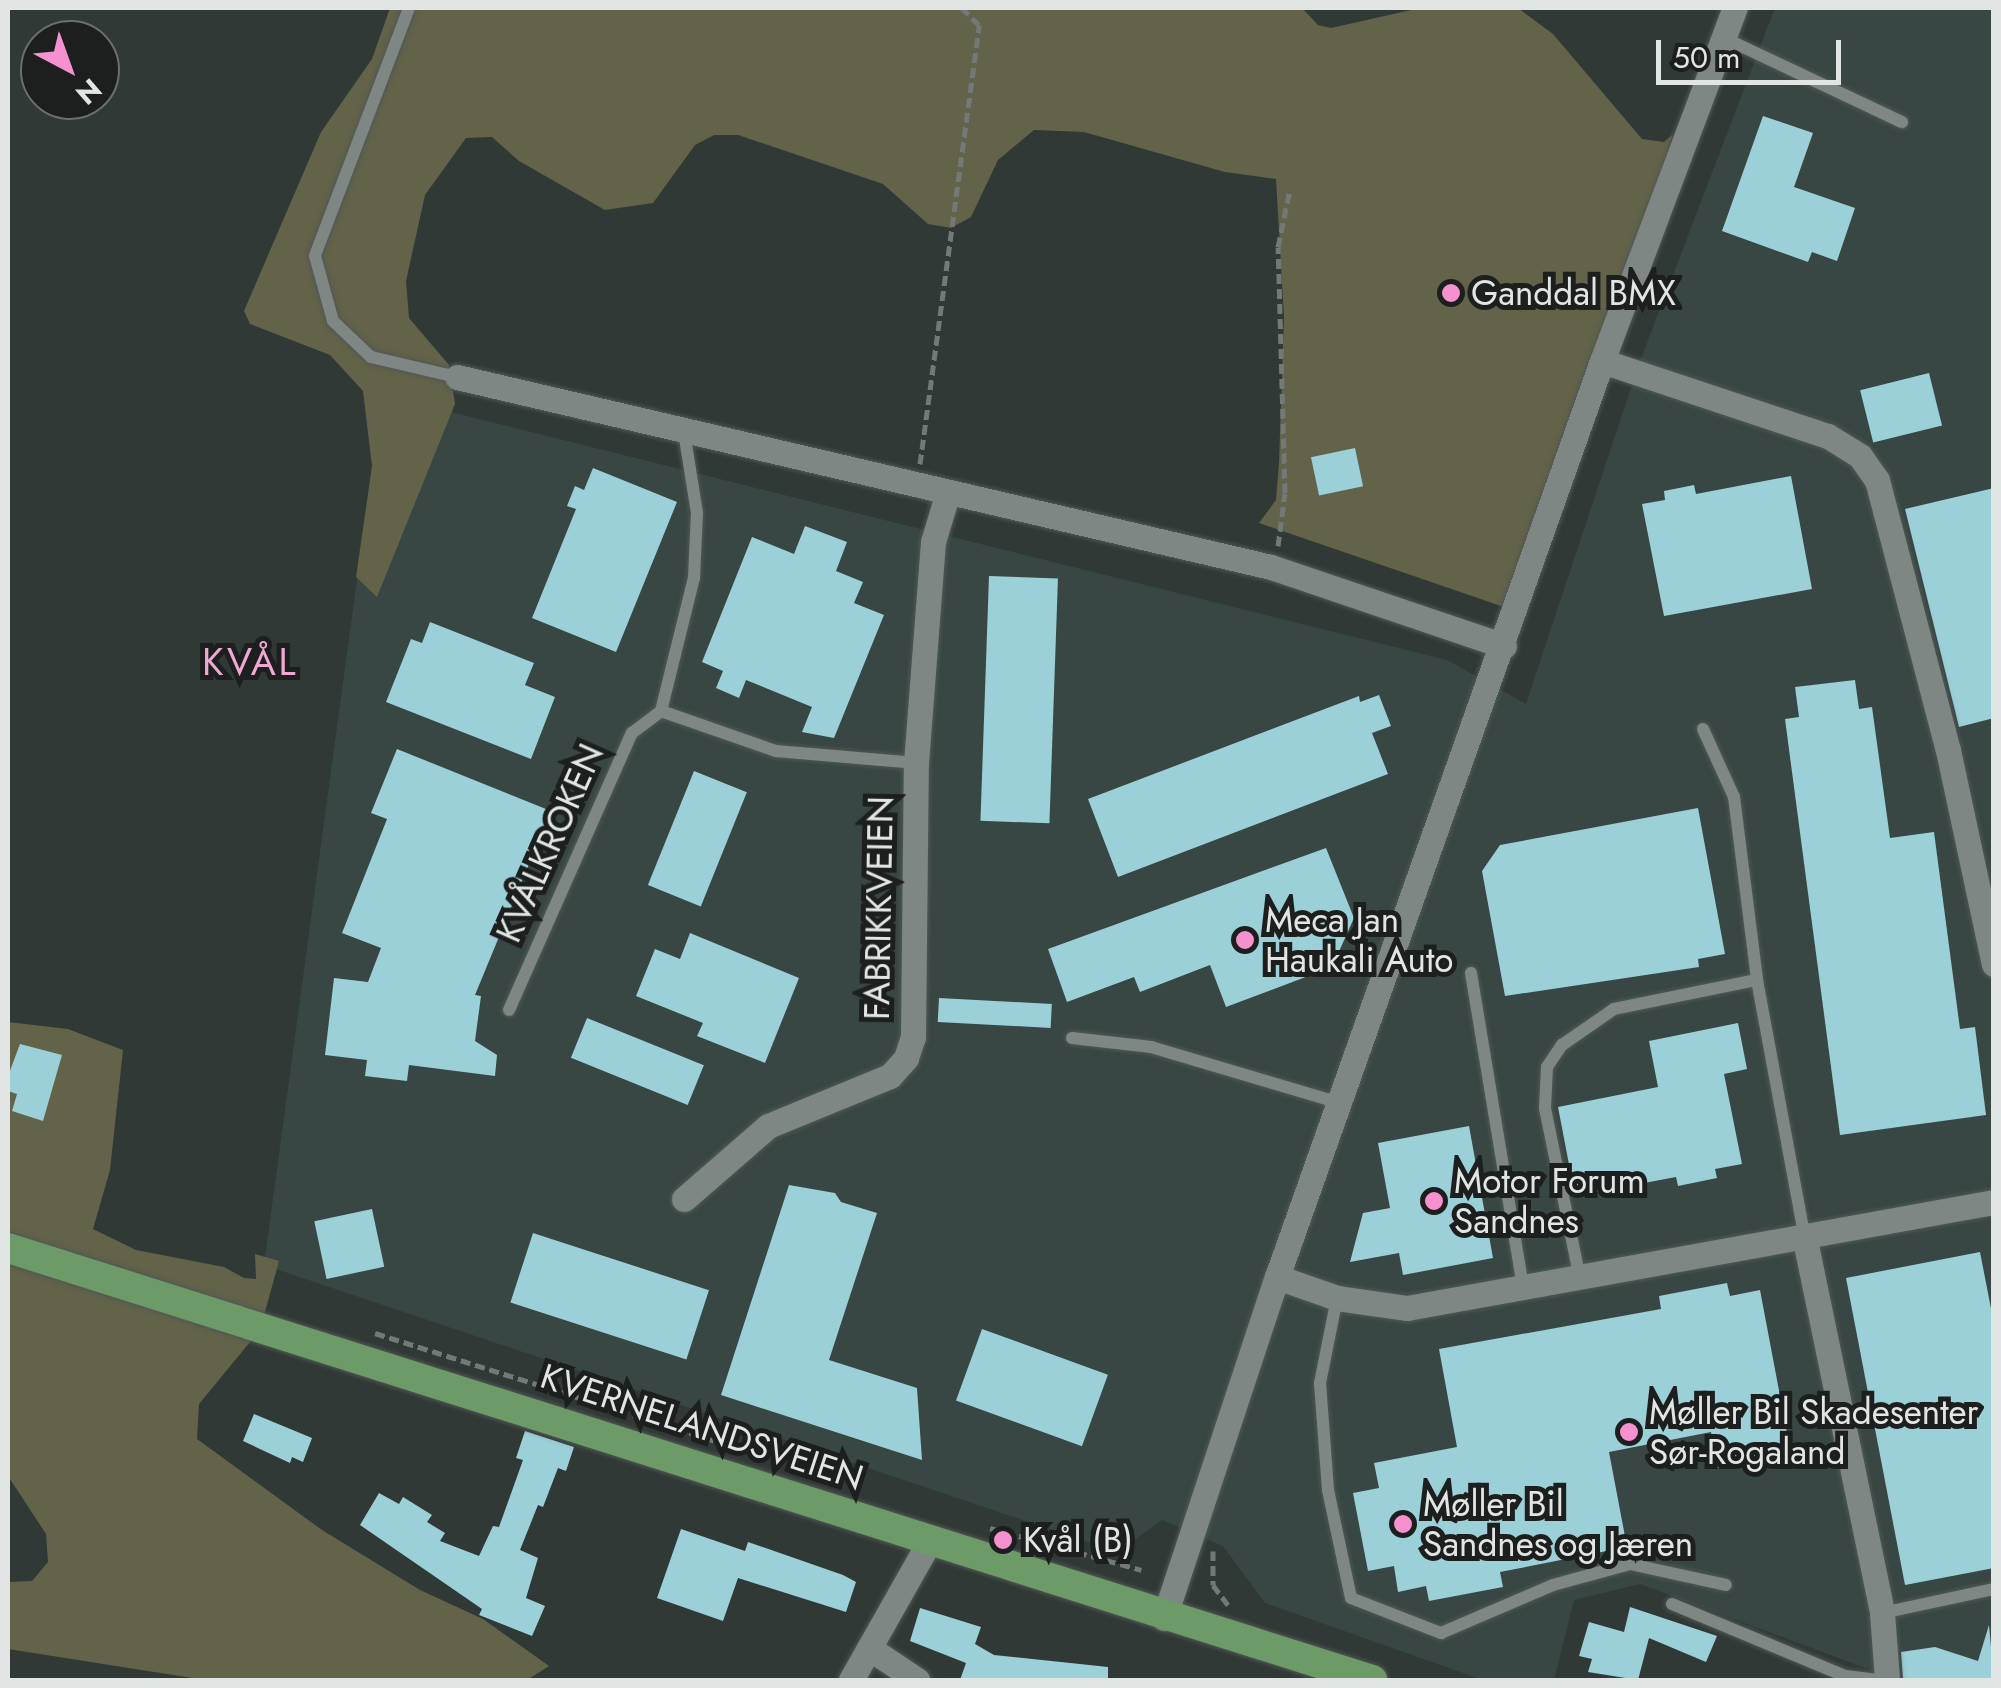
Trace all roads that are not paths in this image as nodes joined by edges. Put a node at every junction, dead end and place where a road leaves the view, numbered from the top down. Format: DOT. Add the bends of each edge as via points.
graph roads {
  1 [pos="409,8"];
  2 [pos="1735,8"];
  3 [pos="1724,38"];
  4 [pos="1902,122"];
  5 [pos="1602,361"];
  6 [pos="457,378"];
  7 [pos="684,432"];
  8 [pos="948,492"];
  9 [pos="1504,646"];
  10 [pos="661,710"];
  11 [pos="1703,729"];
  12 [pos="916,764"];
  13 [pos="1994,964"];
  14 [pos="1471,973"];
  15 [pos="1757,980"];
  16 [pos="509,1010"];
  17 [pos="1072,1038"];
  18 [pos="1340,1104"];
  19 [pos="684,1198"];
  20 [pos="1994,1202"];
  21 [pos="1805,1240"];
  22 [pos="8,1248"];
  23 [pos="1277,1277"];
  24 [pos="1580,1279"];
  25 [pos="1523,1290"];
  26 [pos="1337,1298"];
  27 [pos="929,1542"];
  28 [pos="1726,1586"];
  29 [pos="1994,1590"];
  30 [pos="1672,1604"];
  31 [pos="1882,1613"];
  32 [pos="1164,1618"];
  33 [pos="870,1648"];
  34 [pos="851,1680"];
  35 [pos="916,1680"];
  36 [pos="1372,1680"];
  37 [pos="1876,1680"];
  38 [pos="1887,1680"];
  1 -- 6 [label="lane" via="315,256 333,321 371,357"];
  2 -- 3 [label="street"];
  3 -- 4 [label="lane"];
  3 -- 5 [label="street"];
  5 -- 9 [label="street"];
  5 -- 13 [label="street" via="1828,436 1860,456 1882,495"];
  6 -- 7 [label="street"];
  7 -- 8 [label="street"];
  7 -- 10 [label="lane" via="697,513 694,578"];
  8 -- 9 [label="street" via="1270,567"];
  8 -- 12 [label="street, FABRIKKVEIEN" via="934,542"];
  9 -- 18 [label="street"];
  10 -- 12 [label="lane" via="776,751"];
  10 -- 16 [label="lane, KVÅLKROKEN" via="632,733"];
  11 -- 15 [label="lane" via="1734,797"];
  12 -- 19 [label="street, FABRIKKVEIEN" via="912,1037 906,1058 890,1076 768,1126"];
  14 -- 25 [label="lane"];
  15 -- 21 [label="lane"];
  15 -- 24 [label="lane" via="1614,1010 1562,1045 1547,1067 1546,1108"];
  17 -- 18 [label="lane" via="1151,1047"];
  18 -- 23 [label="street"];
  20 -- 21 [label="street"];
  21 -- 24 [label="street"];
  21 -- 31 [label="street"];
  22 -- 27 [label="main road, KVERNELANDSVEIEN"];
  23 -- 26 [label="street"];
  23 -- 32 [label="street"];
  24 -- 25 [label="street"];
  25 -- 26 [label="street" via="1407,1308"];
  26 -- 28 [label="lane" via="1320,1383 1328,1490 1350,1598 1442,1633 1554,1585 1630,1564"];
  27 -- 32 [label="main road, KVERNELANDSVEIEN"];
  27 -- 33 [label="street"];
  29 -- 31 [label="lane"];
  30 -- 37 [label="lane" via="1845,1676"];
  31 -- 38 [label="street"];
  32 -- 36 [label="main road, KVERNELANDSVEIEN"];
  33 -- 34 [label="street"];
  33 -- 35 [label="street"];
}
